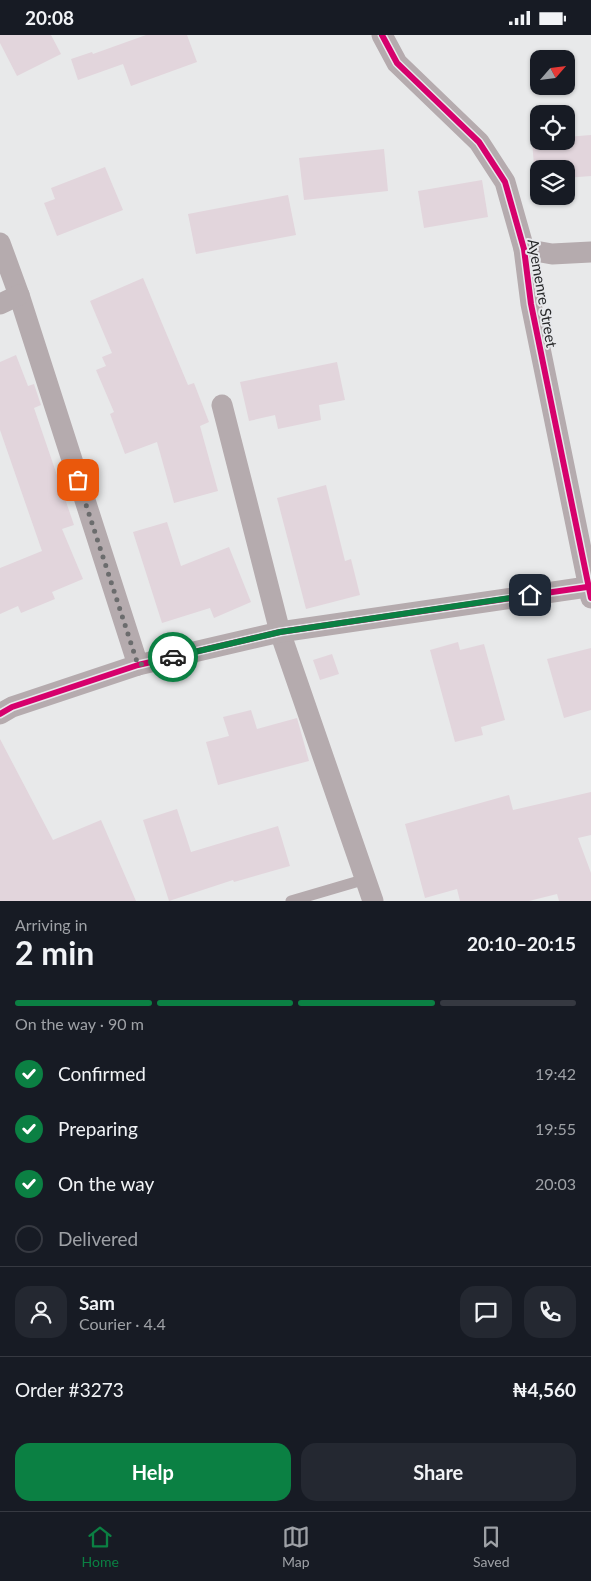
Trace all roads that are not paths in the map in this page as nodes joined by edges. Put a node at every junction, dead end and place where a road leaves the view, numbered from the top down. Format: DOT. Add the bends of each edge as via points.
graph roads {
  1 [pos="382,35"];
  2 [pos="0,243"];
  3 [pos="524,249"];
  4 [pos="591,251"];
  5 [pos="10,299"];
  6 [pos="222,405"];
  7 [pos="584,520"];
  8 [pos="589,592"];
  9 [pos="280,632"];
  10 [pos="138,665"];
  11 [pos="0,714"];
  12 [pos="366,879"];
  13 [pos="291,901"];
  14 [pos="373,901"];
  1 -- 3 [label="street, Ayemenre Street" via="396,63 479,142 504,182"];
  2 -- 5 [label="street"];
  3 -- 4 [label="street" via="552,254"];
  3 -- 7 [label="street, Ayemenre Street" via="531,304"];
  5 -- 10 [label="street"];
  6 -- 9 [label="street"];
  7 -- 8 [label="street, Ayemenre Street"];
  8 -- 9 [label="street"];
  9 -- 10 [label="street"];
  9 -- 12 [label="street"];
  10 -- 11 [label="street" via="12,707"];
  12 -- 13 [label="lane"];
  12 -- 14 [label="street"];
}
